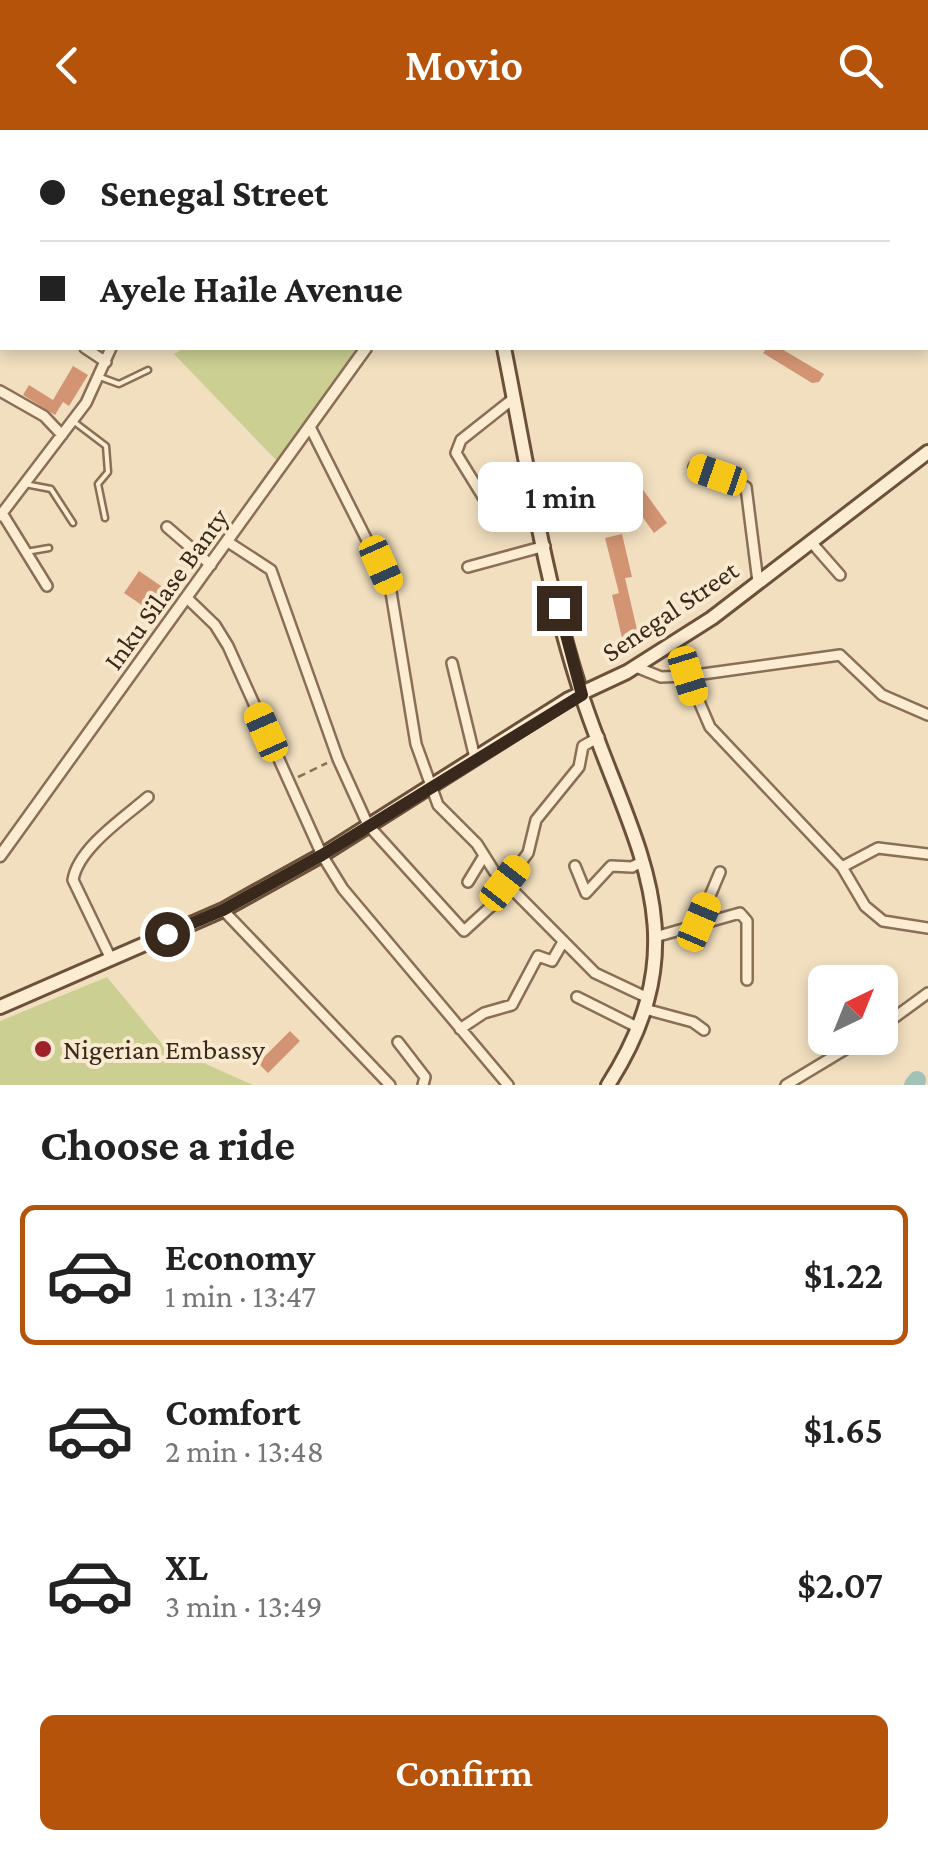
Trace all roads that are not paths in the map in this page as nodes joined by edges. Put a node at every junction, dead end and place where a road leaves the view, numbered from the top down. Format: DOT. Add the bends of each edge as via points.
graph roads {
  1 [pos="88,350"];
  2 [pos="111,350"];
  3 [pos="365,350"];
  4 [pos="504,350"];
  5 [pos="106,362"];
  6 [pos="148,370"];
  7 [pos="100,377"];
  8 [pos="0,392"];
  9 [pos="514,398"];
  10 [pos="73,421"];
  11 [pos="310,427"];
  12 [pos="62,434"];
  13 [pos="928,453"];
  14 [pos="694,467"];
  15 [pos="24,484"];
  16 [pos="533,485"];
  17 [pos="1,514"];
  18 [pos="105,518"];
  19 [pos="73,524"];
  20 [pos="167,526"];
  21 [pos="228,542"];
  22 [pos="811,542"];
  23 [pos="545,546"];
  24 [pos="50,548"];
  25 [pos="26,552"];
  26 [pos="212,565"];
  27 [pos="468,567"];
  28 [pos="840,575"];
  29 [pos="758,582"];
  30 [pos="47,586"];
  31 [pos="187,598"];
  32 [pos="452,663"];
  33 [pos="636,667"];
  34 [pos="688,676"];
  35 [pos="582,695"];
  36 [pos="928,715"];
  37 [pos="599,737"];
  38 [pos="476,758"];
  39 [pos="430,786"];
  40 [pos="148,797"];
  41 [pos="368,826"];
  42 [pos="2,849"];
  43 [pos="928,854"];
  44 [pos="322,855"];
  45 [pos="482,858"];
  46 [pos="646,860"];
  47 [pos="575,866"];
  48 [pos="842,867"];
  49 [pos="720,872"];
  50 [pos="468,882"];
  51 [pos="508,886"];
  52 [pos="223,910"];
  53 [pos="699,922"];
  54 [pos="928,928"];
  55 [pos="655,937"];
  56 [pos="563,942"];
  57 [pos="111,959"];
  58 [pos="746,980"];
  59 [pos="928,993"];
  60 [pos="578,997"];
  61 [pos="647,1003"];
  62 [pos="0,1008"];
  63 [pos="898,1015"];
  64 [pos="640,1028"];
  65 [pos="460,1030"];
  66 [pos="704,1030"];
  67 [pos="398,1042"];
  68 [pos="836,1055"];
  69 [pos="390,1085"];
  70 [pos="423,1085"];
  71 [pos="508,1085"];
  72 [pos="608,1085"];
  73 [pos="786,1085"];
  1 -- 5 [label="street"];
  2 -- 5 [label="street"];
  3 -- 11 [label="street, Inku Silase Banty"];
  4 -- 9 [label="main road"];
  5 -- 7 [label="street"];
  6 -- 7 [label="lane" via="119,384"];
  7 -- 10 [label="street"];
  8 -- 12 [label="street"];
  9 -- 16 [label="main road"];
  9 -- 16 [label="street" via="461,440 456,453 486,500"];
  10 -- 12 [label="street"];
  10 -- 18 [label="lane" via="106,446 108,472 98,484"];
  11 -- 21 [label="street, Inku Silase Banty"];
  11 -- 39 [label="street" via="390,586 409,709"];
  12 -- 15 [label="street"];
  13 -- 22 [label="main road, Senegal Street"];
  14 -- 29 [label="street" via="746,488"];
  15 -- 17 [label="street"];
  15 -- 19 [label="lane" via="51,489"];
  16 -- 23 [label="main road"];
  17 -- 25 [label="street"];
  20 -- 26 [label="street"];
  21 -- 26 [label="street, Inku Silase Banty"];
  21 -- 41 [label="street" via="270,570"];
  22 -- 28 [label="street"];
  22 -- 29 [label="main road, Senegal Street"];
  23 -- 27 [label="street"];
  23 -- 35 [label="main road"];
  24 -- 25 [label="lane"];
  25 -- 30 [label="street"];
  26 -- 31 [label="street, Inku Silase Banty"];
  29 -- 33 [label="main road, Senegal Street"];
  31 -- 42 [label="street, Inku Silase Banty"];
  31 -- 44 [label="street" via="228,646"];
  32 -- 38 [label="street"];
  33 -- 34 [label="street" via="661,677"];
  33 -- 35 [label="main road, Senegal Street"];
  34 -- 36 [label="street" via="840,654 882,694"];
  34 -- 48 [label="street" via="721,741"];
  35 -- 37 [label="main road"];
  35 -- 38 [label="main road, Senegal Street"];
  37 -- 46 [label="main road"];
  37 -- 51 [label="street" via="583,746 578,769 536,820 528,853"];
  38 -- 39 [label="main road, Senegal Street"];
  39 -- 41 [label="main road, Senegal Street"];
  39 -- 45 [label="street"];
  40 -- 57 [label="street" via="74,871"];
  41 -- 44 [label="main road, Senegal Street"];
  41 -- 51 [label="street" via="464,931"];
  43 -- 48 [label="street" via="878,848"];
  44 -- 52 [label="main road, Senegal Street"];
  44 -- 65 [label="street"];
  45 -- 50 [label="street"];
  45 -- 51 [label="street"];
  46 -- 47 [label="street" via="611,866 586,893"];
  46 -- 55 [label="main road"];
  48 -- 54 [label="street" via="874,916"];
  49 -- 53 [label="street"];
  51 -- 56 [label="street"];
  52 -- 57 [label="main road, Senegal Street"];
  52 -- 69 [label="street"];
  53 -- 55 [label="street"];
  53 -- 58 [label="street" via="734,912 745,916"];
  55 -- 61 [label="main road"];
  56 -- 61 [label="street" via="599,975"];
  56 -- 65 [label="street" via="552,961 538,956 512,1006 484,1013"];
  57 -- 62 [label="main road, Senegal Street"];
  59 -- 63 [label="street"];
  60 -- 64 [label="street"];
  61 -- 64 [label="main road"];
  61 -- 66 [label="street"];
  64 -- 72 [label="main road"];
  65 -- 71 [label="street"];
  67 -- 70 [label="street" via="425,1077"];
  68 -- 73 [label="street"];
}
